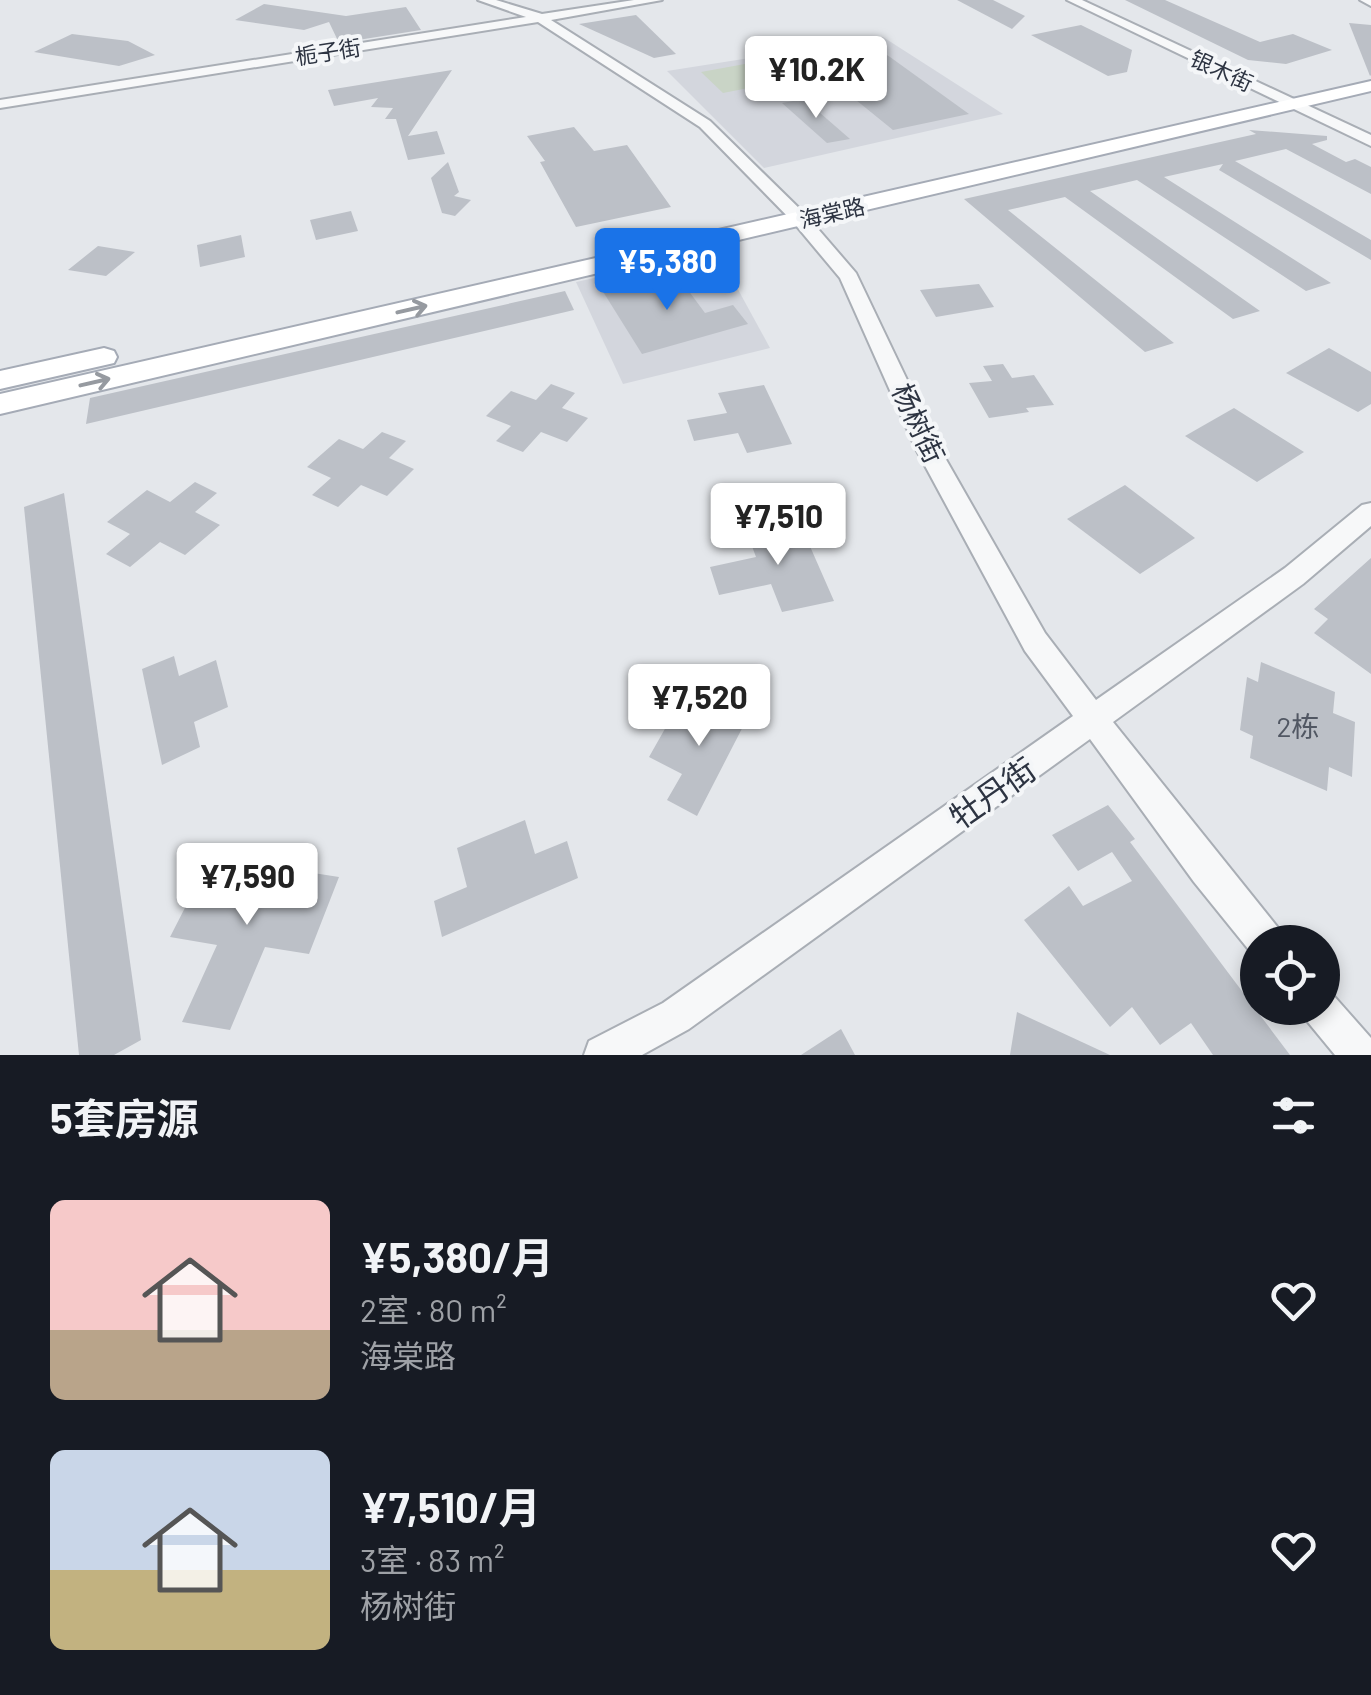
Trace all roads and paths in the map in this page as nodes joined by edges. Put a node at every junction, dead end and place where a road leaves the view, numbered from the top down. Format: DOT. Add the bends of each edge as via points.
graph roads {
  1 [pos="484,0"];
  2 [pos="656,0"];
  3 [pos="1073,0"];
  4 [pos="538,17"];
  5 [pos="1371,70"];
  6 [pos="1371,86"];
  7 [pos="1270,93"];
  8 [pos="0,104"];
  9 [pos="1294,104"];
  10 [pos="1371,140"];
  11 [pos="792,211"];
  12 [pos="0,380"];
  13 [pos="0,404"];
  14 [pos="1371,512"];
  15 [pos="1094,720"];
  16 [pos="1252,925"];
  17 [pos="1334,1025"];
  18 [pos="603,1055"];
  19 [pos="1360,1055"];
  1 -- 4 [label="street, 杨树街"];
  2 -- 4 [label="street, 栀子街"];
  3 -- 7 [label="street, 银木街"];
  4 -- 8 [label="street, 栀子街"];
  4 -- 11 [label="street, 杨树街" via="705,124"];
  5 -- 7 [label="main road, 海棠路"];
  6 -- 9 [label="main road, 海棠路"];
  7 -- 9 [label="street, 银木街"];
  7 -- 11 [label="main road, 海棠路"];
  9 -- 10 [label="street, 银木街"];
  9 -- 11 [label="main road, 海棠路"];
  11 -- 12 [label="main road, 海棠路"];
  13 -- 11 [label="main road, 海棠路, one-way"];
  11 -- 15 [label="street, 杨树街" via="849,277 928,448 1035,642"];
  14 -- 15 [label="street, 牡丹街"];
  15 -- 16 [label="street, 杨树街"];
  15 -- 18 [label="street, 牡丹街" via="676,1016"];
  17 -- 19 [label="street"];
}
